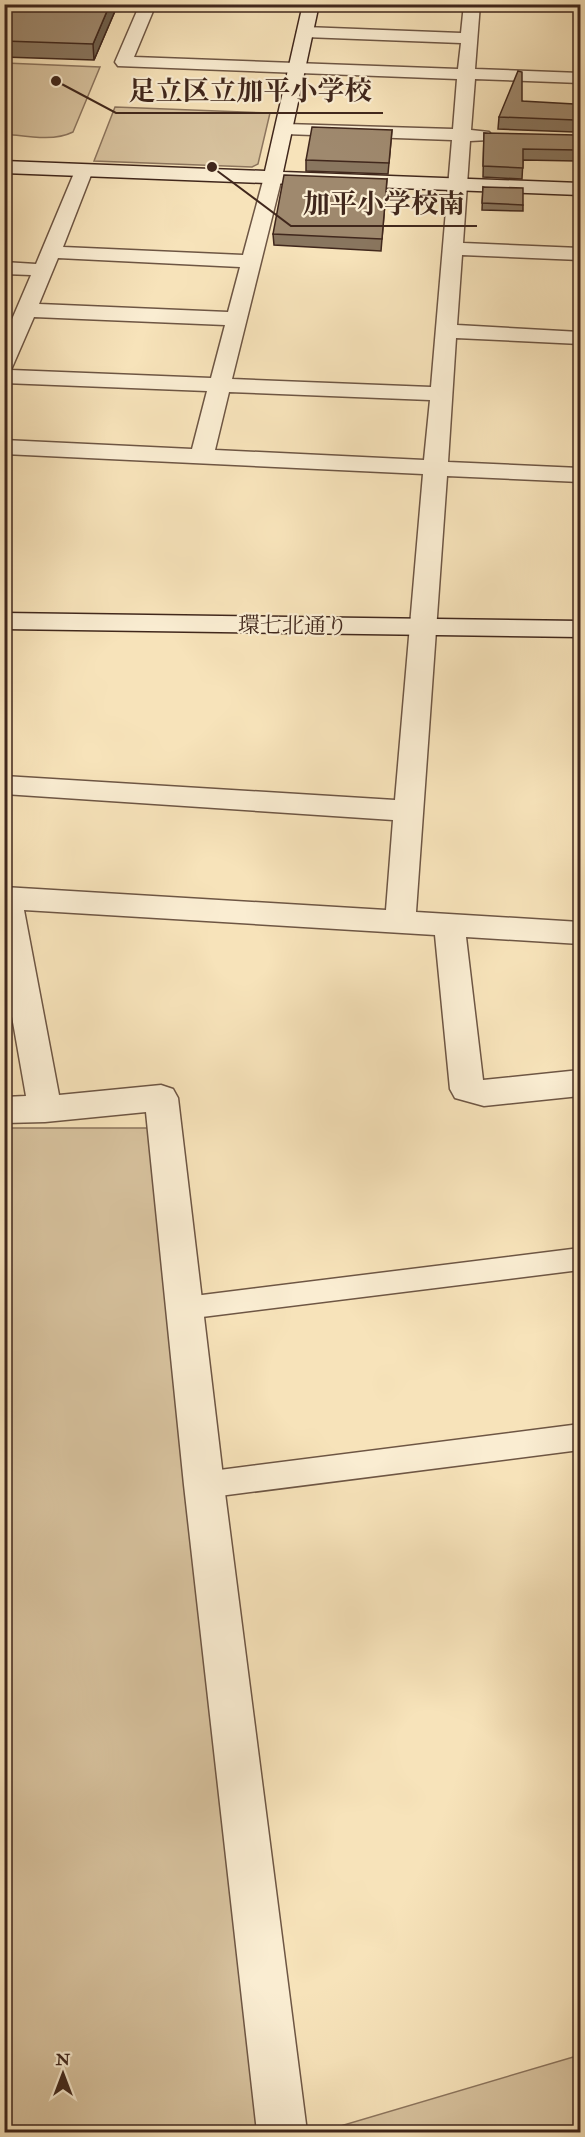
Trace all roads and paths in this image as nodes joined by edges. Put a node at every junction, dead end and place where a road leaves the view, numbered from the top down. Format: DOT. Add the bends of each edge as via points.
graph roads {
  1 [pos="148,4"];
  2 [pos="311,4"];
  3 [pos="472,4"];
  4 [pos="305,32"];
  5 [pos="469,38"];
  6 [pos="297,68"];
  7 [pos="466,74"];
  8 [pos="580,78"];
  9 [pos="285,129"];
  10 [pos="462,135"];
  11 [pos="498,136"];
  12 [pos="4,167"];
  13 [pos="84,170"];
  14 [pos="273,177"];
  15 [pos="458,184"];
  16 [pos="580,189"];
  17 [pos="452,249"];
  18 [pos="580,254"];
  19 [pos="47,261"];
  20 [pos="252,261"];
  21 [pos="4,268"];
  22 [pos="4,311"];
  23 [pos="26,311"];
  24 [pos="237,319"];
  25 [pos="446,331"];
  26 [pos="580,338"];
  27 [pos="4,365"];
  28 [pos="4,375"];
  29 [pos="220,386"];
  30 [pos="442,394"];
  31 [pos="4,447"];
  32 [pos="202,455"];
  33 [pos="437,467"];
  34 [pos="580,475"];
  35 [pos="4,621"];
  36 [pos="424,627"];
  37 [pos="580,629"];
  38 [pos="4,785"];
  39 [pos="409,811"];
  40 [pos="6,898"];
  41 [pos="400,921"];
  42 [pos="449,924"];
  43 [pos="580,933"];
  44 [pos="580,1083"];
  45 [pos="45,1109"];
  46 [pos="4,1110"];
  47 [pos="580,1259"];
  48 [pos="186,1308"];
  49 [pos="580,1437"];
  50 [pos="204,1485"];
  51 [pos="282,2133"];
  1 -- 6 [label="street" via="124,62"];
  2 -- 4 [label="street"];
  3 -- 5 [label="street"];
  4 -- 5 [label="street"];
  4 -- 6 [label="street"];
  5 -- 7 [label="street"];
  6 -- 7 [label="street"];
  6 -- 9 [label="street"];
  7 -- 8 [label="street"];
  7 -- 10 [label="street"];
  9 -- 10 [label="street"];
  9 -- 14 [label="street"];
  10 -- 11 [label="street"];
  10 -- 15 [label="street"];
  12 -- 13 [label="street"];
  13 -- 14 [label="street"];
  13 -- 19 [label="street"];
  14 -- 15 [label="street"];
  14 -- 20 [label="street"];
  15 -- 16 [label="street"];
  15 -- 17 [label="street"];
  17 -- 18 [label="street"];
  17 -- 25 [label="street"];
  19 -- 20 [label="street"];
  19 -- 21 [label="street"];
  19 -- 23 [label="street"];
  20 -- 24 [label="street"];
  22 -- 23 [label="street"];
  23 -- 24 [label="street"];
  23 -- 27 [label="street"];
  24 -- 29 [label="street"];
  25 -- 26 [label="street"];
  25 -- 30 [label="street"];
  28 -- 29 [label="street"];
  29 -- 30 [label="street"];
  29 -- 32 [label="street"];
  30 -- 33 [label="street"];
  31 -- 32 [label="street"];
  32 -- 33 [label="street"];
  33 -- 34 [label="street"];
  33 -- 36 [label="street"];
  35 -- 36 [label="street, 環七北通り"];
  36 -- 37 [label="street, 環七北通り"];
  36 -- 39 [label="street"];
  38 -- 39 [label="street"];
  39 -- 41 [label="street"];
  40 -- 41 [label="street"];
  40 -- 45 [label="street"];
  41 -- 42 [label="street"];
  42 -- 43 [label="street"];
  42 -- 44 [label="street" via="467,1089 484,1093"];
  45 -- 46 [label="street"];
  45 -- 48 [label="street" via="161,1098"];
  47 -- 48 [label="lane"];
  48 -- 50 [label="street"];
  49 -- 50 [label="lane"];
  50 -- 51 [label="street"];
}
